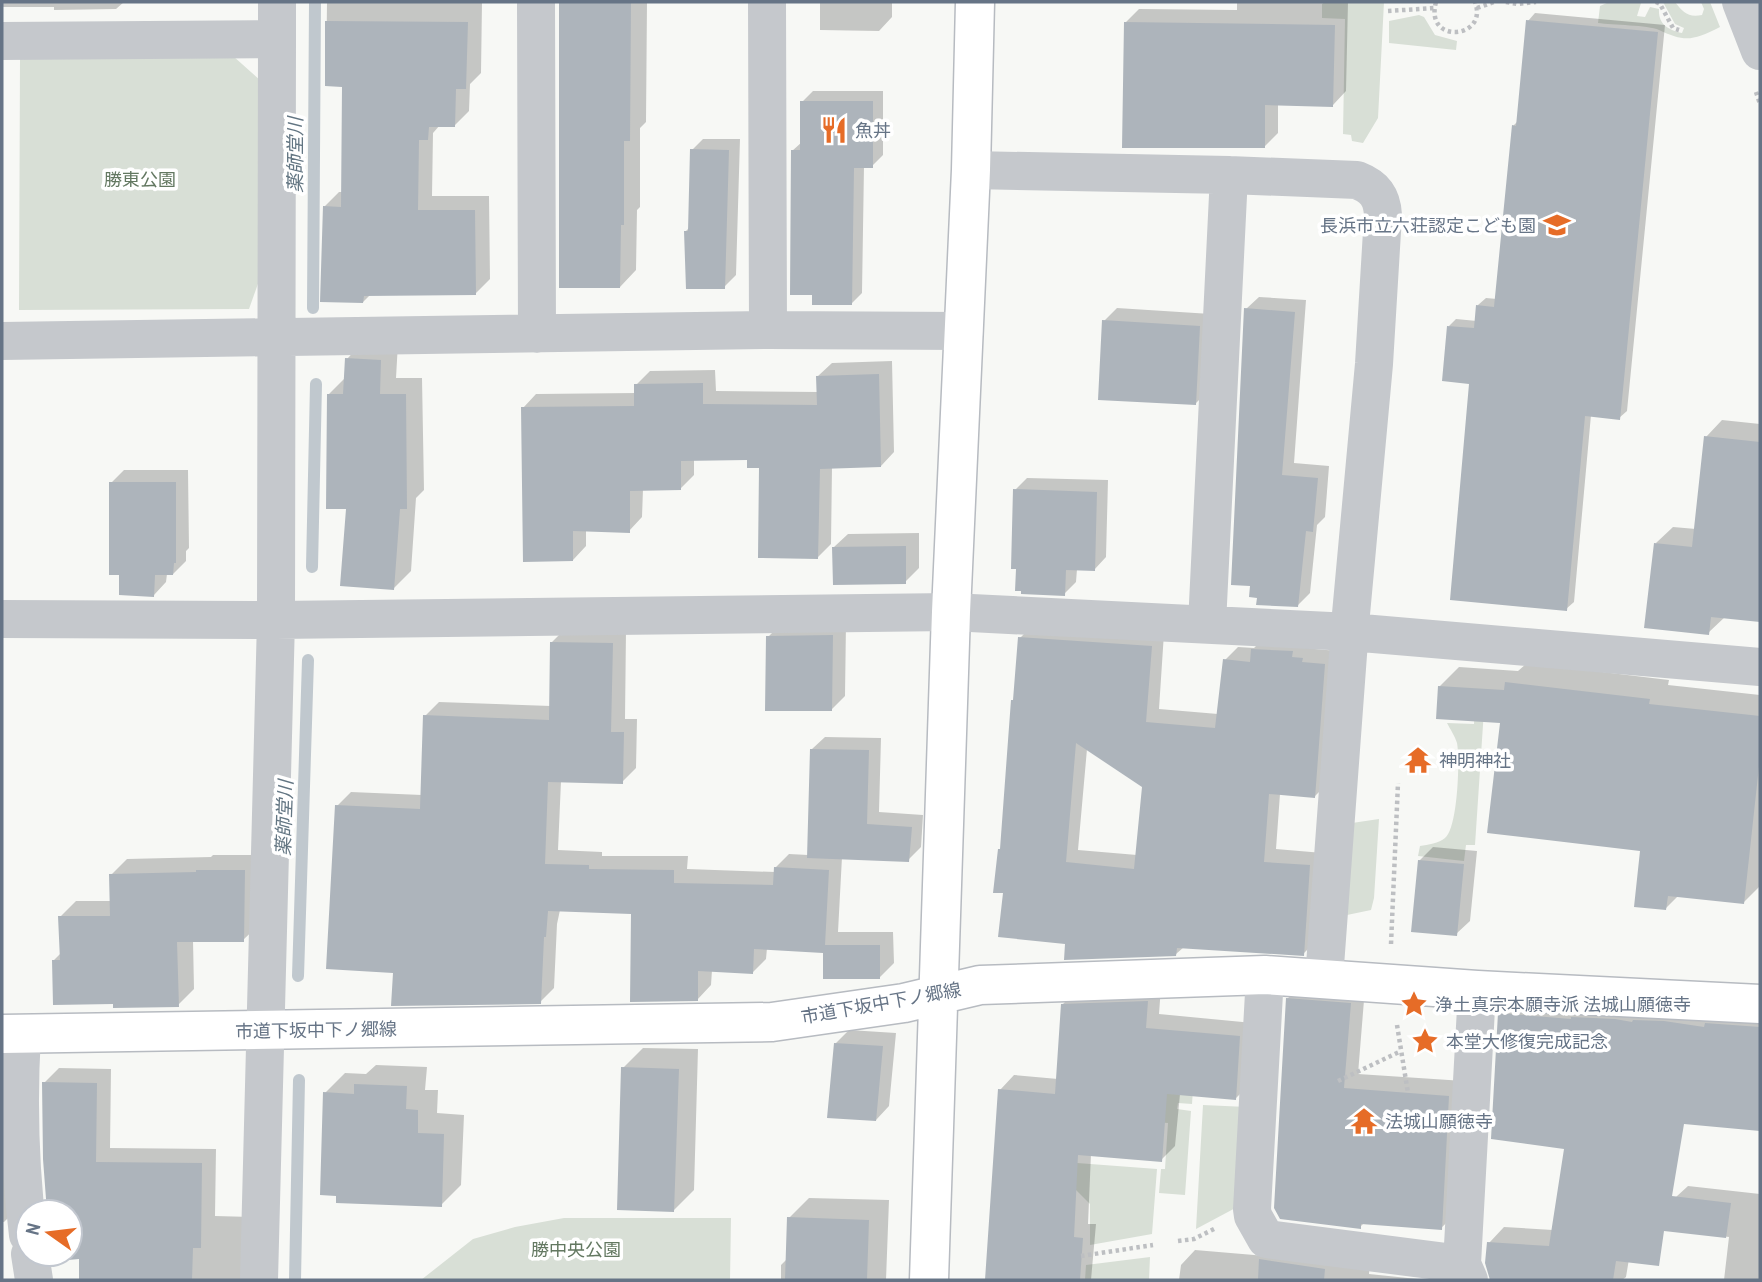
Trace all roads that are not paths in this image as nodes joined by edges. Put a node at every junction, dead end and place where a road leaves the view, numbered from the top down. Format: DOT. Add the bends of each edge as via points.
graph roads {
  1 [pos="536,2"];
  2 [pos="767,2"];
  3 [pos="975,2"];
  4 [pos="1741,2"];
  5 [pos="277,20"];
  6 [pos="2,41"];
  7 [pos="1760,51"];
  8 [pos="971,170"];
  9 [pos="1229,175"];
  10 [pos="768,330"];
  11 [pos="964,331"];
  12 [pos="537,334"];
  13 [pos="278,337"];
  14 [pos="2,341"];
  15 [pos="951,612"];
  16 [pos="2,619"];
  17 [pos="276,620"];
  18 [pos="1207,624"];
  19 [pos="1350,632"];
  20 [pos="1760,667"];
  21 [pos="1265,975"];
  22 [pos="1324,979"];
  23 [pos="1477,990"];
  24 [pos="939,994"];
  25 [pos="1760,1004"];
  26 [pos="265,1031"];
  27 [pos="12,1034"];
  28 [pos="23,1198"];
  29 [pos="1466,1272"];
  30 [pos="259,1280"];
  31 [pos="929,1280"];
  1 -- 12 [label="street"];
  2 -- 10 [label="street"];
  3 -- 8 [label="street"];
  4 -- 7 [label="street"];
  5 -- 6 [label="street"];
  5 -- 13 [label="street"];
  8 -- 9 [label="street"];
  8 -- 11 [label="street"];
  9 -- 18 [label="street"];
  9 -- 19 [label="street" via="1357,180 1374,189 1383,205"];
  10 -- 11 [label="street"];
  10 -- 12 [label="street"];
  11 -- 15 [label="street"];
  12 -- 13 [label="street"];
  13 -- 14 [label="street"];
  13 -- 17 [label="street"];
  15 -- 17 [label="street"];
  15 -- 18 [label="street"];
  15 -- 24 [label="street"];
  16 -- 17 [label="street"];
  17 -- 26 [label="street"];
  18 -- 19 [label="street"];
  19 -- 20 [label="street"];
  19 -- 22 [label="street"];
  21 -- 22 [label="street, 市道下坂中下ノ郷線"];
  21 -- 24 [label="street, 市道下坂中下ノ郷線" via="980,985"];
  21 -- 29 [label="street" via="1252,1209 1266,1239"];
  22 -- 23 [label="street, 市道下坂中下ノ郷線"];
  23 -- 25 [label="street, 市道下坂中下ノ郷線"];
  23 -- 29 [label="street"];
  24 -- 26 [label="street, 市道下坂中下ノ郷線" via="772,1022"];
  24 -- 31 [label="street"];
  26 -- 27 [label="street, 市道下坂中下ノ郷線"];
  26 -- 30 [label="street"];
  27 -- 28 [label="street" via="20,1066"];
}
